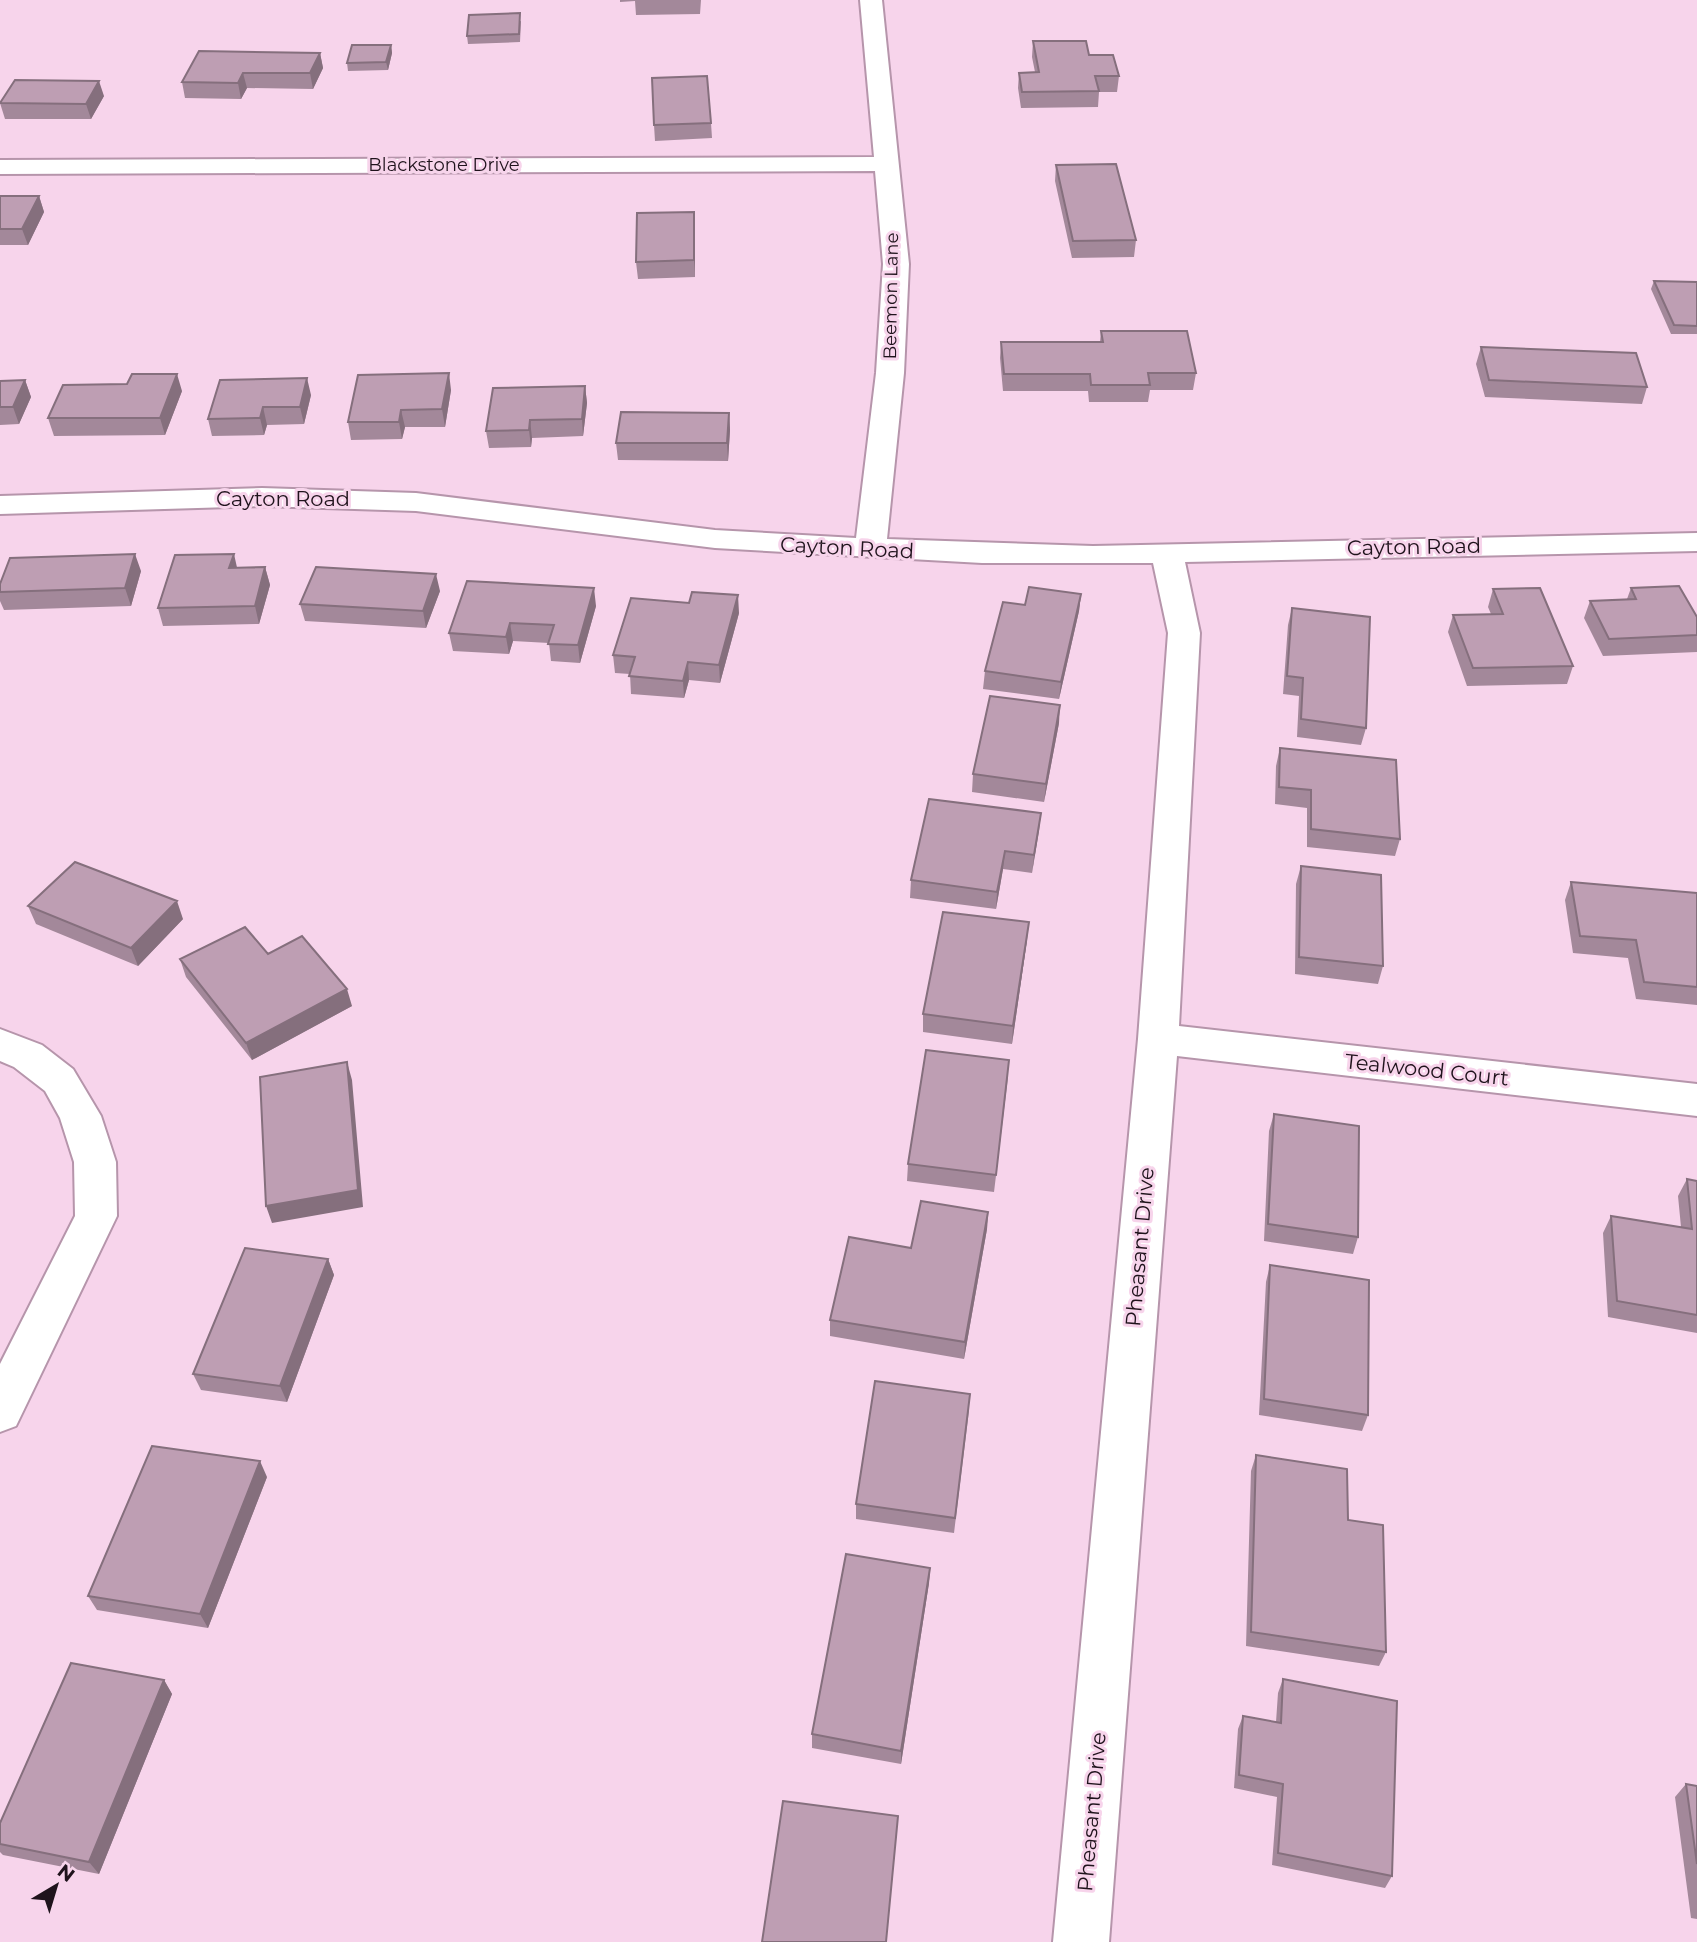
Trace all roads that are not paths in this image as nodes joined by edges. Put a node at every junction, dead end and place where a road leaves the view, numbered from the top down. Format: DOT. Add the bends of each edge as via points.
graph roads {
  1 [pos="871,0"];
  2 [pos="888,164"];
  3 [pos="0,167"];
  4 [pos="0,505"];
  5 [pos="1697,542"];
  6 [pos="870,549"];
  7 [pos="1167,553"];
  8 [pos="1158,1040"];
  9 [pos="0,1044"];
  10 [pos="1697,1100"];
  11 [pos="0,1411"];
  12 [pos="1081,1942"];
  1 -- 2 [label="street, Beemon Lane"];
  2 -- 3 [label="street, Blackstone Drive"];
  2 -- 6 [label="street, Beemon Lane" via="896,264 890,373"];
  4 -- 6 [label="street, Cayton Road" via="262,498 389,500 715,539"];
  5 -- 7 [label="street, Cayton Road"];
  6 -- 7 [label="street, Cayton Road"];
  7 -- 8 [label="street, Pheasant Drive" via="1184,633"];
  8 -- 10 [label="street, Tealwood Court"];
  8 -- 12 [label="street, Pheasant Drive"];
  9 -- 11 [label="street" via="28,1056 59,1080 80,1116 96,1162 96,1216"];
}
